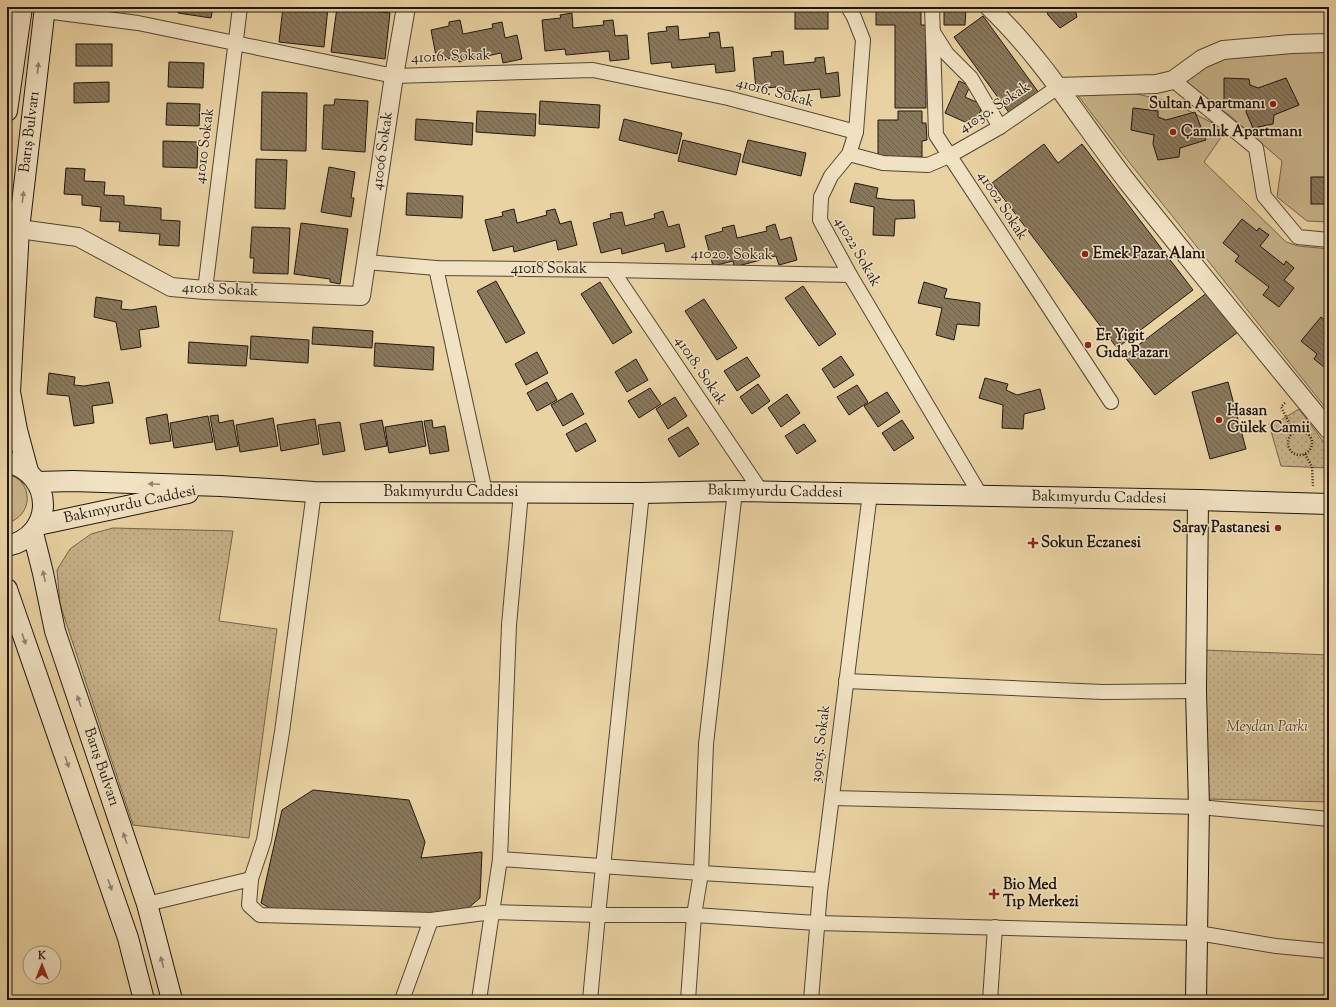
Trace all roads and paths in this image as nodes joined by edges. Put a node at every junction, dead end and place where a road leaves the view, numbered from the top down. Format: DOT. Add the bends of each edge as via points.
graph roads {
  1 [pos="22,7"];
  2 [pos="240,7"];
  3 [pos="406,7"];
  4 [pos="848,7"];
  5 [pos="932,7"];
  6 [pos="989,7"];
  7 [pos="45,9"];
  8 [pos="933,32"];
  9 [pos="1329,43"];
  10 [pos="235,44"];
  11 [pos="394,76"];
  12 [pos="1173,80"];
  13 [pos="1058,87"];
  14 [pos="9,90"];
  15 [pos="35,93"];
  16 [pos="7,111"];
  17 [pos="1000,127"];
  18 [pos="856,132"];
  19 [pos="850,154"];
  20 [pos="949,156"];
  21 [pos="19,229"];
  22 [pos="1329,240"];
  23 [pos="366,262"];
  24 [pos="436,268"];
  25 [pos="612,270"];
  26 [pos="850,275"];
  27 [pos="205,290"];
  28 [pos="361,296"];
  29 [pos="1111,402"];
  30 [pos="1329,430"];
  31 [pos="1306,454"];
  32 [pos="7,462"];
  33 [pos="32,477"];
  34 [pos="221,486"];
  35 [pos="735,490"];
  36 [pos="761,491"];
  37 [pos="314,492"];
  38 [pos="485,492"];
  39 [pos="521,493"];
  40 [pos="642,493"];
  41 [pos="870,493"];
  42 [pos="981,496"];
  43 [pos="1198,500"];
  44 [pos="1321,504"];
  45 [pos="35,529"];
  46 [pos="7,546"];
  47 [pos="7,589"];
  48 [pos="846,681"];
  49 [pos="1196,691"];
  50 [pos="832,798"];
  51 [pos="1199,807"];
  52 [pos="1329,819"];
  53 [pos="500,859"];
  54 [pos="603,866"];
  55 [pos="701,873"];
  56 [pos="251,879"];
  57 [pos="821,880"];
  58 [pos="147,904"];
  59 [pos="492,912"];
  60 [pos="598,914"];
  61 [pos="694,915"];
  62 [pos="431,920"];
  63 [pos="817,923"];
  64 [pos="995,927"];
  65 [pos="1198,934"];
  66 [pos="1329,952"];
  67 [pos="144,1000"];
  68 [pos="172,1000"];
  69 [pos="402,1000"];
  70 [pos="479,1000"];
  71 [pos="590,1000"];
  72 [pos="688,1000"];
  73 [pos="811,1000"];
  74 [pos="990,1000"];
  75 [pos="1196,1000"];
  1 -- 14 [label="main road, Barış Bulvarı"];
  2 -- 10 [label="street, 41010 Sokak"];
  3 -- 11 [label="street, 41006 Sokak"];
  4 -- 18 [label="street, 41022 Sokak" via="863,40"];
  5 -- 8 [label="street, 41002 Sokak"];
  6 -- 13 [label="street" via="1006,23"];
  7 -- 10 [label="street, 41016. Sokak" via="138,23"];
  15 -- 7 [label="main road, Barış Bulvarı, one-way"];
  8 -- 17 [label="street" via="947,54 971,78"];
  8 -- 20 [label="street, 41002 Sokak" via="936,135"];
  9 -- 12 [label="street" via="1223,50 1202,59"];
  10 -- 11 [label="street, 41016. Sokak"];
  10 -- 27 [label="street, 41010 Sokak"];
  11 -- 18 [label="street, 41016. Sokak" via="593,70 728,98"];
  11 -- 23 [label="street, 41006 Sokak"];
  12 -- 13 [label="street" via="1156,84"];
  12 -- 22 [label="street" via="1256,148 1264,196 1298,237"];
  13 -- 17 [label="street, 41030. Sokak"];
  13 -- 30 [label="street" via="1129,184"];
  14 -- 15 [label="main road"];
  14 -- 16 [label="main road, Barış Bulvarı"];
  21 -- 15 [label="main road, Barış Bulvarı, one-way"];
  17 -- 20 [label="street, 41030. Sokak"];
  18 -- 19 [label="street, 41022 Sokak"];
  19 -- 20 [label="street, 41030. Sokak" via="883,163 928,165"];
  19 -- 26 [label="street, 41022 Sokak" via="831,176 821,197 820,220"];
  20 -- 29 [label="street, 41002 Sokak"];
  21 -- 27 [label="street, 41018 Sokak" via="78,237 171,287"];
  21 -- 33 [label="main road, Barış Bulvarı" via="10,392 17,430"];
  23 -- 24 [label="street, 41018 Sokak"];
  23 -- 28 [label="street, 41006 Sokak"];
  24 -- 25 [label="street, 41018 Sokak"];
  24 -- 38 [label="street"];
  25 -- 26 [label="street, 41020. Sokak"];
  25 -- 36 [label="street, 41018. Sokak"];
  26 -- 42 [label="street, 41022 Sokak"];
  27 -- 28 [label="street, 41018 Sokak"];
  31 -- 31 [label="path" via="1297,455 1288,446 1289,438 1298,430 1306,432 1311,437 1312,445"];
  31 -- 44 [label="path"];
  32 -- 33 [label="main road" via="17,464"];
  34 -- 33 [label="main road, Bakımyurdu Caddesi, one-way" via="73,482"];
  33 -- 45 [label="main road, Barış Bulvarı" via="42,496 43,511"];
  34 -- 37 [label="main road, Bakımyurdu Caddesi"];
  34 -- 45 [label="main road, Bakımyurdu Caddesi"];
  35 -- 36 [label="main road, Bakımyurdu Caddesi"];
  35 -- 40 [label="main road, Bakımyurdu Caddesi"];
  35 -- 55 [label="street" via="706,744"];
  36 -- 41 [label="main road, Bakımyurdu Caddesi"];
  37 -- 38 [label="main road, Bakımyurdu Caddesi"];
  37 -- 56 [label="street" via="280,748 264,840"];
  38 -- 39 [label="main road, Bakımyurdu Caddesi"];
  39 -- 40 [label="main road, Bakımyurdu Caddesi"];
  39 -- 53 [label="street" via="509,625"];
  40 -- 54 [label="street"];
  41 -- 42 [label="main road, Bakımyurdu Caddesi"];
  41 -- 48 [label="street, 39015. Sokak"];
  42 -- 43 [label="main road, Bakımyurdu Caddesi"];
  43 -- 44 [label="main road, Bakımyurdu Caddesi"];
  43 -- 49 [label="main road"];
  45 -- 46 [label="main road" via="24,540"];
  58 -- 45 [label="main road, Barış Bulvarı, one-way" via="55,632"];
  47 -- 67 [label="main road, Barış Bulvarı, one-way" via="128,938"];
  48 -- 49 [label="street" via="1103,692"];
  48 -- 50 [label="street, 39015. Sokak"];
  49 -- 51 [label="main road"];
  50 -- 51 [label="street"];
  50 -- 57 [label="street, 39015. Sokak"];
  51 -- 52 [label="street"];
  51 -- 65 [label="main road"];
  53 -- 54 [label="street"];
  53 -- 59 [label="street"];
  54 -- 55 [label="street"];
  54 -- 60 [label="street"];
  55 -- 57 [label="street"];
  55 -- 61 [label="street"];
  56 -- 58 [label="street"];
  56 -- 62 [label="street" via="250,905 260,915"];
  57 -- 63 [label="street, 39015. Sokak"];
  68 -- 58 [label="main road, Barış Bulvarı, one-way"];
  59 -- 60 [label="street"];
  59 -- 62 [label="street"];
  59 -- 70 [label="street"];
  60 -- 61 [label="street"];
  60 -- 71 [label="street"];
  61 -- 63 [label="street"];
  61 -- 72 [label="street"];
  62 -- 69 [label="street"];
  63 -- 64 [label="street"];
  63 -- 73 [label="street, 39015. Sokak"];
  64 -- 65 [label="street"];
  64 -- 74 [label="street"];
  65 -- 66 [label="street"];
  65 -- 75 [label="main road"];
}
